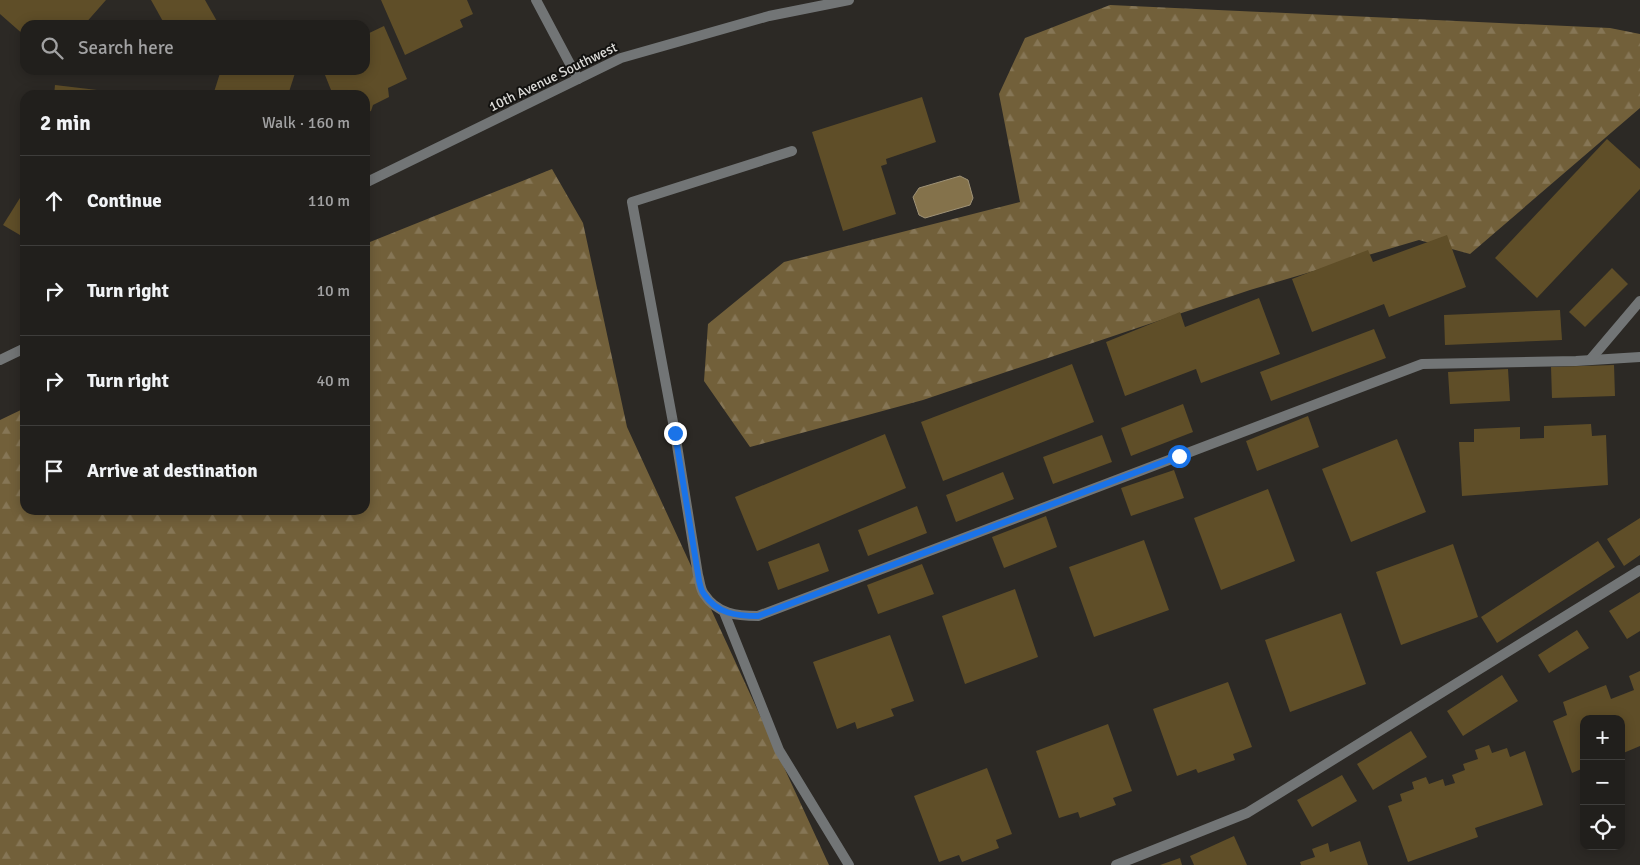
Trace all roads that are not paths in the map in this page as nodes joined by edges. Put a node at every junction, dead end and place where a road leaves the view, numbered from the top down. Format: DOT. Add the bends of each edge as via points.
graph roads {
  1 [pos="536,0"];
  2 [pos="849,0"];
  3 [pos="578,80"];
  4 [pos="792,151"];
  5 [pos="370,181"];
  6 [pos="1640,301"];
  7 [pos="20,350"];
  8 [pos="1640,358"];
  9 [pos="0,360"];
  10 [pos="1590,360"];
  11 [pos="1640,570"];
  12 [pos="724,612"];
  13 [pos="849,865"];
  14 [pos="1116,865"];
  1 -- 3 [label="street"];
  2 -- 3 [label="street, 10th Avenue Southwest" via="769,16 621,58"];
  3 -- 5 [label="street, 10th Avenue Southwest"];
  4 -- 12 [label="street" via="632,202 698,574 703,593"];
  6 -- 10 [label="street"];
  7 -- 9 [label="street"];
  8 -- 10 [label="street"];
  10 -- 12 [label="street" via="1422,364 758,616"];
  11 -- 14 [label="street" via="1247,813"];
  12 -- 13 [label="street" via="779,750"];
}
